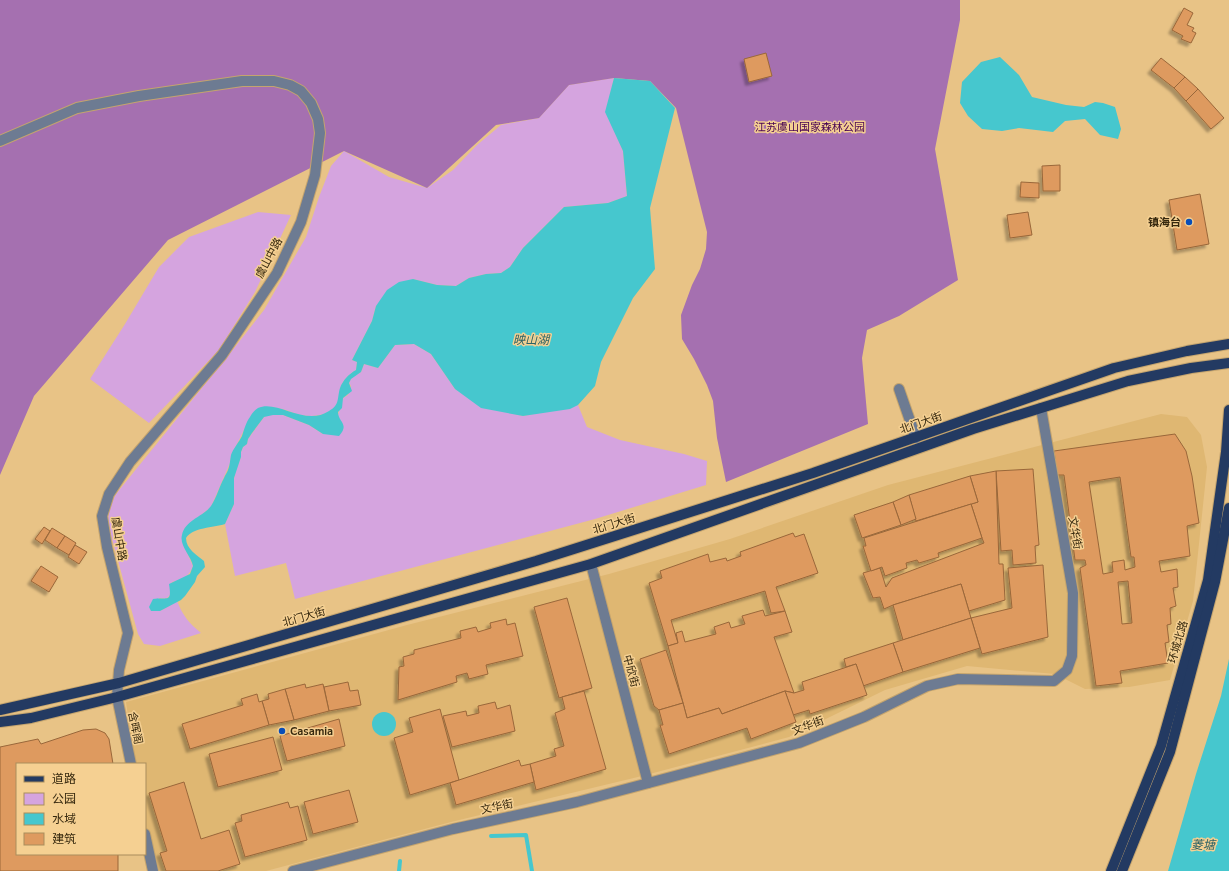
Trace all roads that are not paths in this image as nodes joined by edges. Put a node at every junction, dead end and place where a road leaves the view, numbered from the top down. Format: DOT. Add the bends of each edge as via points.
graph roads {
  1 [pos="0,141"];
  2 [pos="1229,344"];
  3 [pos="1229,363"];
  4 [pos="899,389"];
  5 [pos="1041,408"];
  6 [pos="1229,410"];
  7 [pos="916,438"];
  8 [pos="1229,508"];
  9 [pos="591,564"];
  10 [pos="119,684"];
  11 [pos="117,697"];
  12 [pos="0,710"];
  13 [pos="0,722"];
  14 [pos="130,763"];
  15 [pos="648,783"];
  16 [pos="146,839"];
  17 [pos="153,871"];
  18 [pos="293,871"];
  19 [pos="1112,871"];
  20 [pos="1122,871"];
  1 -- 10 [label="street, 虞山中路" via="77,108 242,81 290,85 301,91 311,103 318,119 320,133 315,175 301,222 277,273 222,355 130,462 109,494 102,516 106,547 128,633 119,670"];
  2 -- 7 [label="main road, 北门大街" via="1114,368"];
  3 -- 5 [label="main road, 北门大街" via="1128,381"];
  4 -- 7 [label="street"];
  5 -- 9 [label="main road, 北门大街" via="973,429"];
  5 -- 15 [label="street, 文华街" via="1073,593 1072,656 1068,670 1054,681 958,679 927,686 864,717 799,743"];
  6 -- 19 [label="main road, 环城北路" via="1226,452 1208,580 1161,746"];
  7 -- 10 [label="main road, 北门大街" via="731,500 536,561"];
  8 -- 20 [label="main road, 环城北路" via="1215,582 1170,752"];
  9 -- 11 [label="main road, 北门大街"];
  9 -- 15 [label="street, 中欣街"];
  10 -- 11 [label="street, 虞山中路"];
  10 -- 12 [label="main road, 北门大街"];
  11 -- 13 [label="main road, 北门大街" via="31,718"];
  11 -- 14 [label="street, 含晖阁"];
  15 -- 18 [label="street, 文华街" via="577,802 453,829"];
  16 -- 17 [label="street"];
}
